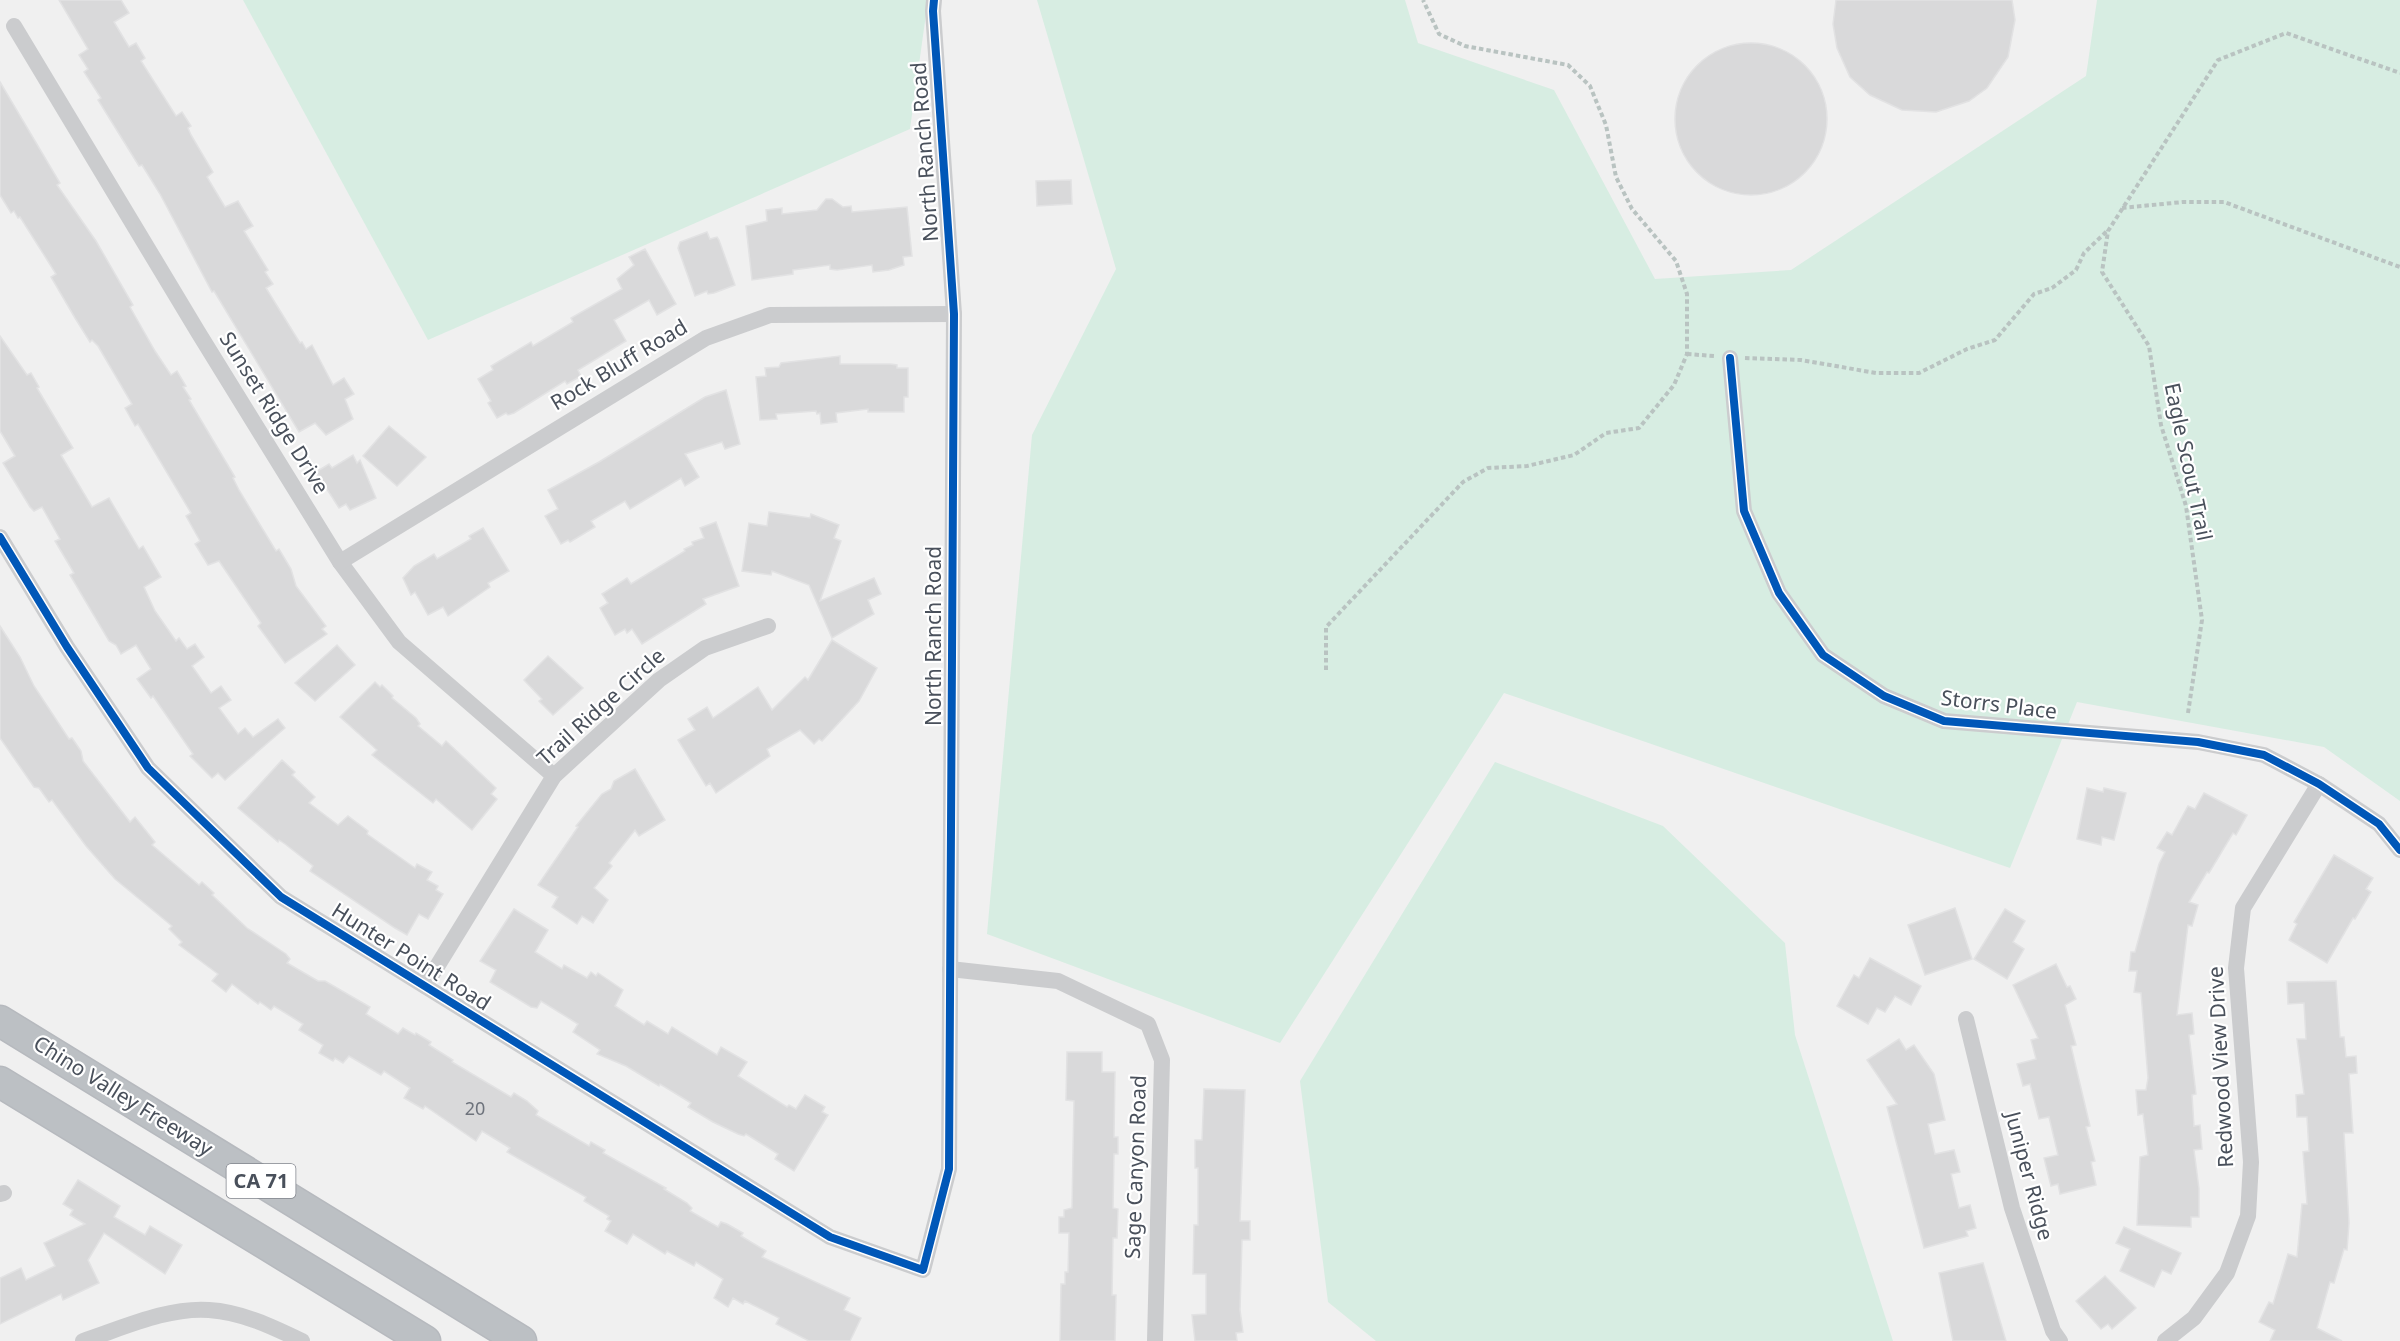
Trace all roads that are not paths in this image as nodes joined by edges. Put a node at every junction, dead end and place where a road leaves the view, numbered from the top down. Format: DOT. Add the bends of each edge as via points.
graph roads {
  1 [pos="934,0"];
  2 [pos="14,26"];
  3 [pos="954,314"];
  4 [pos="1730,358"];
  5 [pos="0,537"];
  6 [pos="340,562"];
  7 [pos="768,626"];
  8 [pos="554,776"];
  9 [pos="2319,784"];
  10 [pos="2400,850"];
  11 [pos="950,969"];
  12 [pos="425,986"];
  13 [pos="1966,1019"];
  14 [pos="0,1021"];
  15 [pos="0,1082"];
  16 [pos="923,1270"];
  17 [pos="83,1341"];
  18 [pos="302,1341"];
  19 [pos="425,1341"];
  20 [pos="522,1341"];
  21 [pos="1155,1341"];
  22 [pos="2060,1341"];
  23 [pos="2165,1341"];
  1 -- 3 [label="street, North Ranch Road"];
  2 -- 6 [label="street, Sunset Ridge Drive"];
  3 -- 6 [label="street, Rock Bluff Road" via="770,315 706,339"];
  3 -- 11 [label="street, North Ranch Road"];
  4 -- 9 [label="street, Storrs Place" via="1744,510 1779,593 1823,655 1884,696 1944,721 2198,742 2264,755"];
  5 -- 12 [label="street, Hunter Point Road" via="148,768 281,897"];
  6 -- 8 [label="street, Sunset Ridge Drive" via="399,642"];
  7 -- 8 [label="street, Trail Ridge Circle" via="696,654 659,680"];
  8 -- 12 [label="street, Trail Ridge Circle"];
  9 -- 10 [label="street, Storrs Place" via="2379,824"];
  9 -- 23 [label="street, Redwood View Drive" via="2243,908 2236,968 2251,1162 2248,1216 2227,1274 2194,1318"];
  11 -- 16 [label="street, North Ranch Road" via="949,1170"];
  11 -- 21 [label="street, Sage Canyon Road" via="1058,981 1148,1024 1162,1060"];
  12 -- 16 [label="street, Hunter Point Road" via="830,1236"];
  13 -- 22 [label="street, Juniper Ridge" via="2012,1209 2053,1331"];
  14 -- 20 [label="highway, Chino Valley Freeway / CA 71"];
  15 -- 19 [label="highway, CA 71"];
  17 -- 18 [label="street" via="167,1314 209,1310 267,1324"];
}
